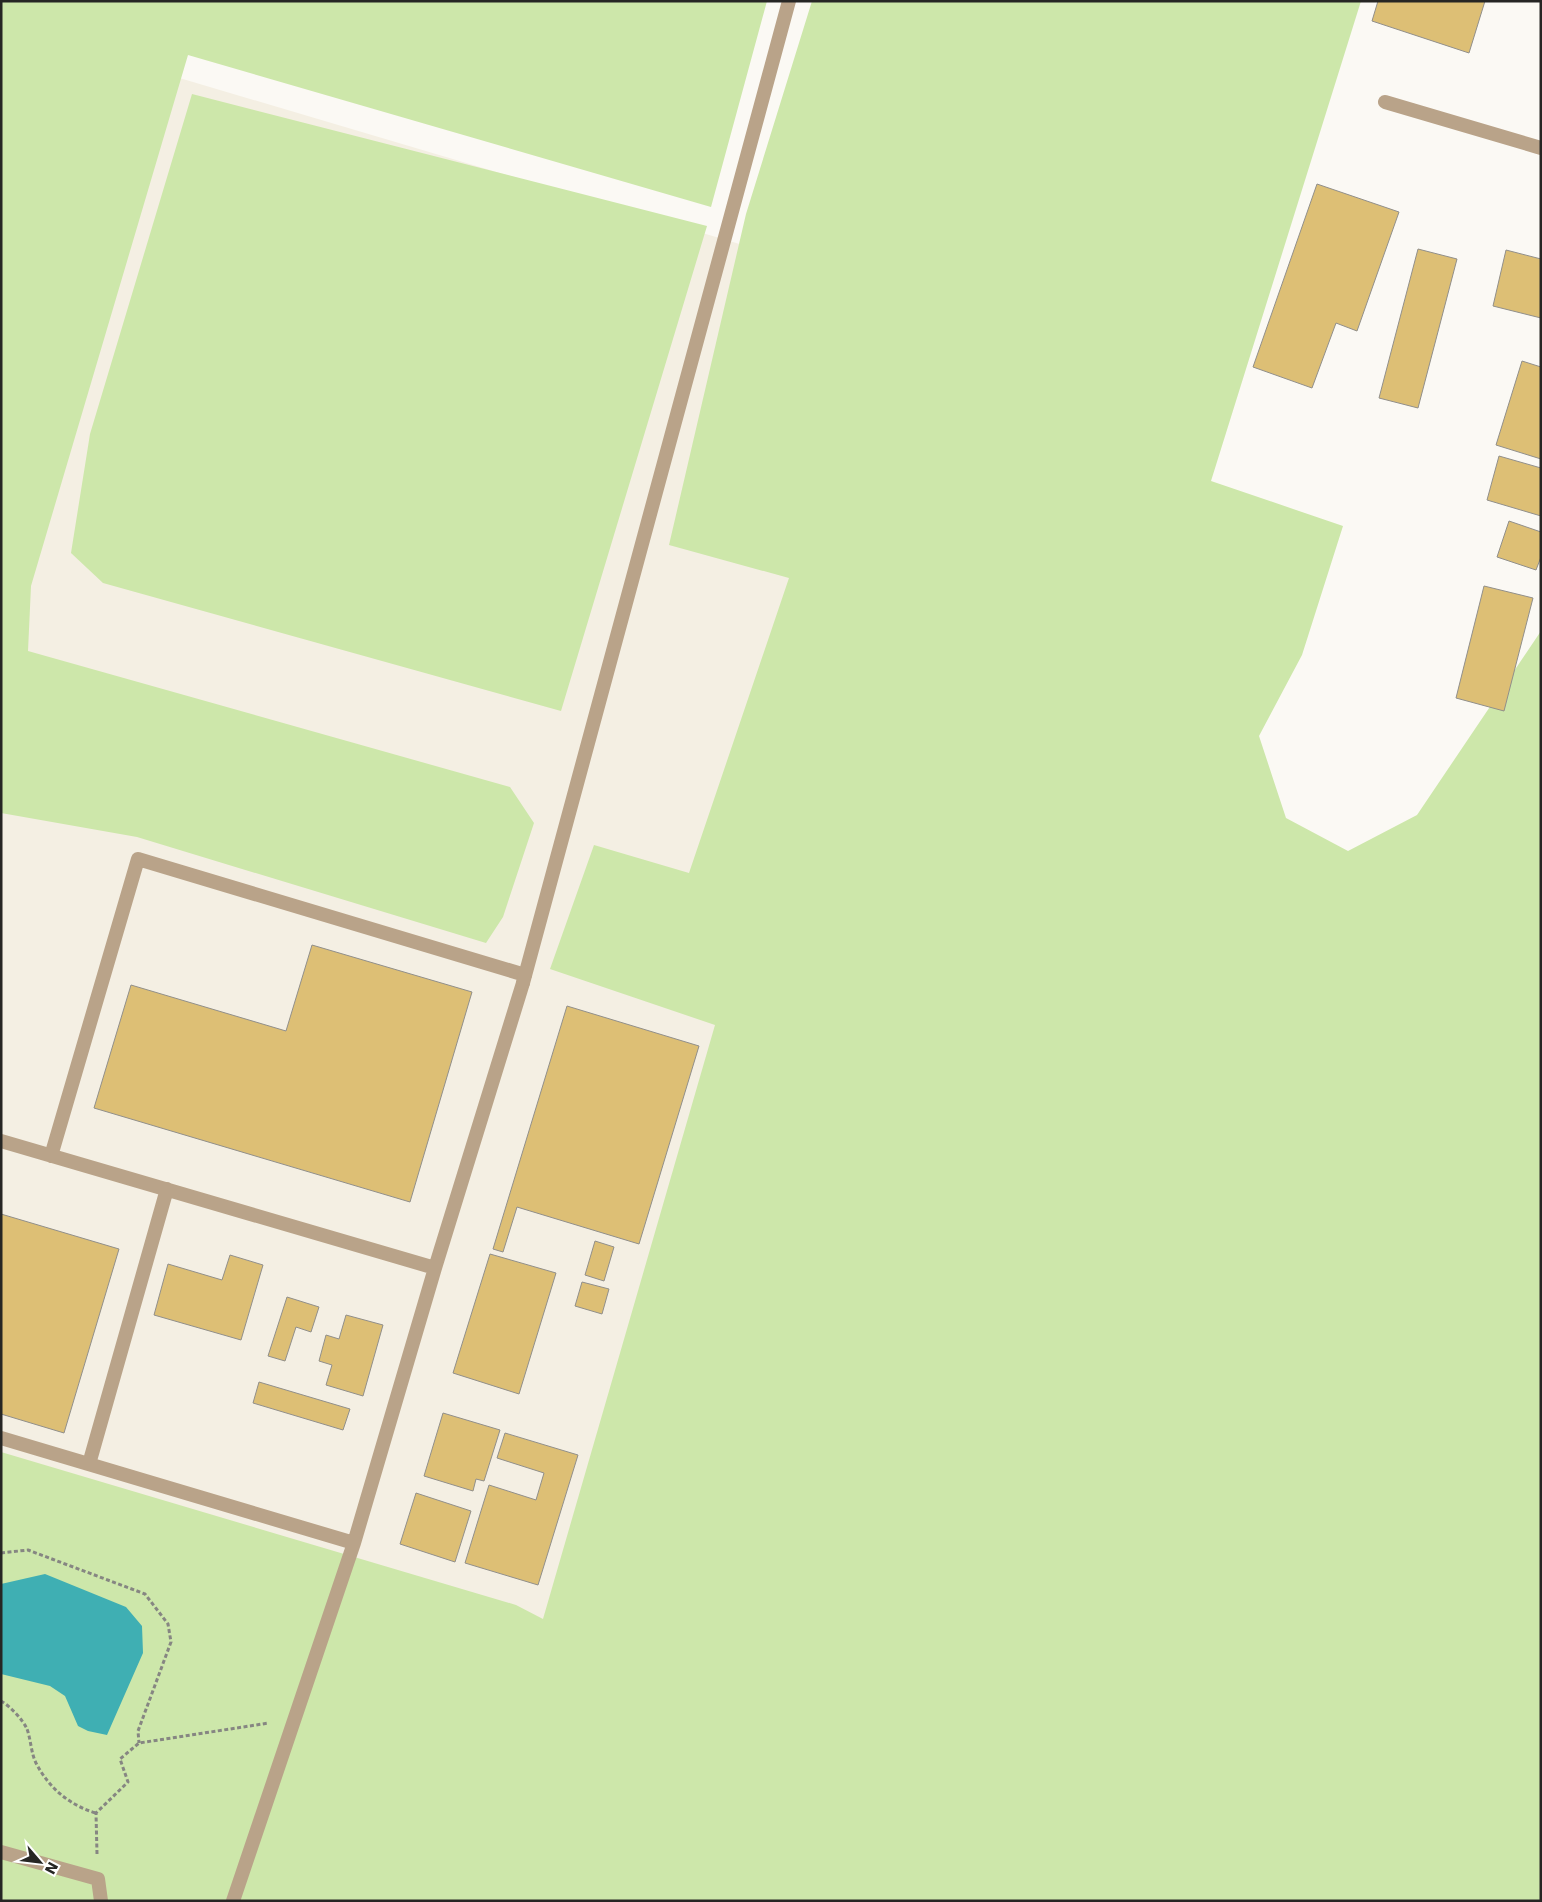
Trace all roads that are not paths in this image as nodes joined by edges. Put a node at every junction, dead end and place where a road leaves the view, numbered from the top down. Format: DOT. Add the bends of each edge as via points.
graph roads {
  1 [pos="789,1"];
  2 [pos="1385,102"];
  3 [pos="1541,148"];
  4 [pos="524,979"];
  5 [pos="1,1141"];
  6 [pos="52,1156"];
  7 [pos="167,1189"];
  8 [pos="435,1268"];
  9 [pos="1,1438"];
  10 [pos="89,1464"];
  11 [pos="354,1543"];
  12 [pos="1,1852"];
  13 [pos="101,1901"];
  14 [pos="233,1901"];
  1 -- 4 [label="street"];
  2 -- 3 [label="street"];
  4 -- 6 [label="street" via="138,859"];
  4 -- 8 [label="street"];
  5 -- 6 [label="street"];
  6 -- 7 [label="street"];
  7 -- 8 [label="street"];
  7 -- 10 [label="street"];
  8 -- 11 [label="street"];
  9 -- 10 [label="street"];
  10 -- 11 [label="street"];
  11 -- 14 [label="street"];
  12 -- 13 [label="street" via="98,1879"];
}
